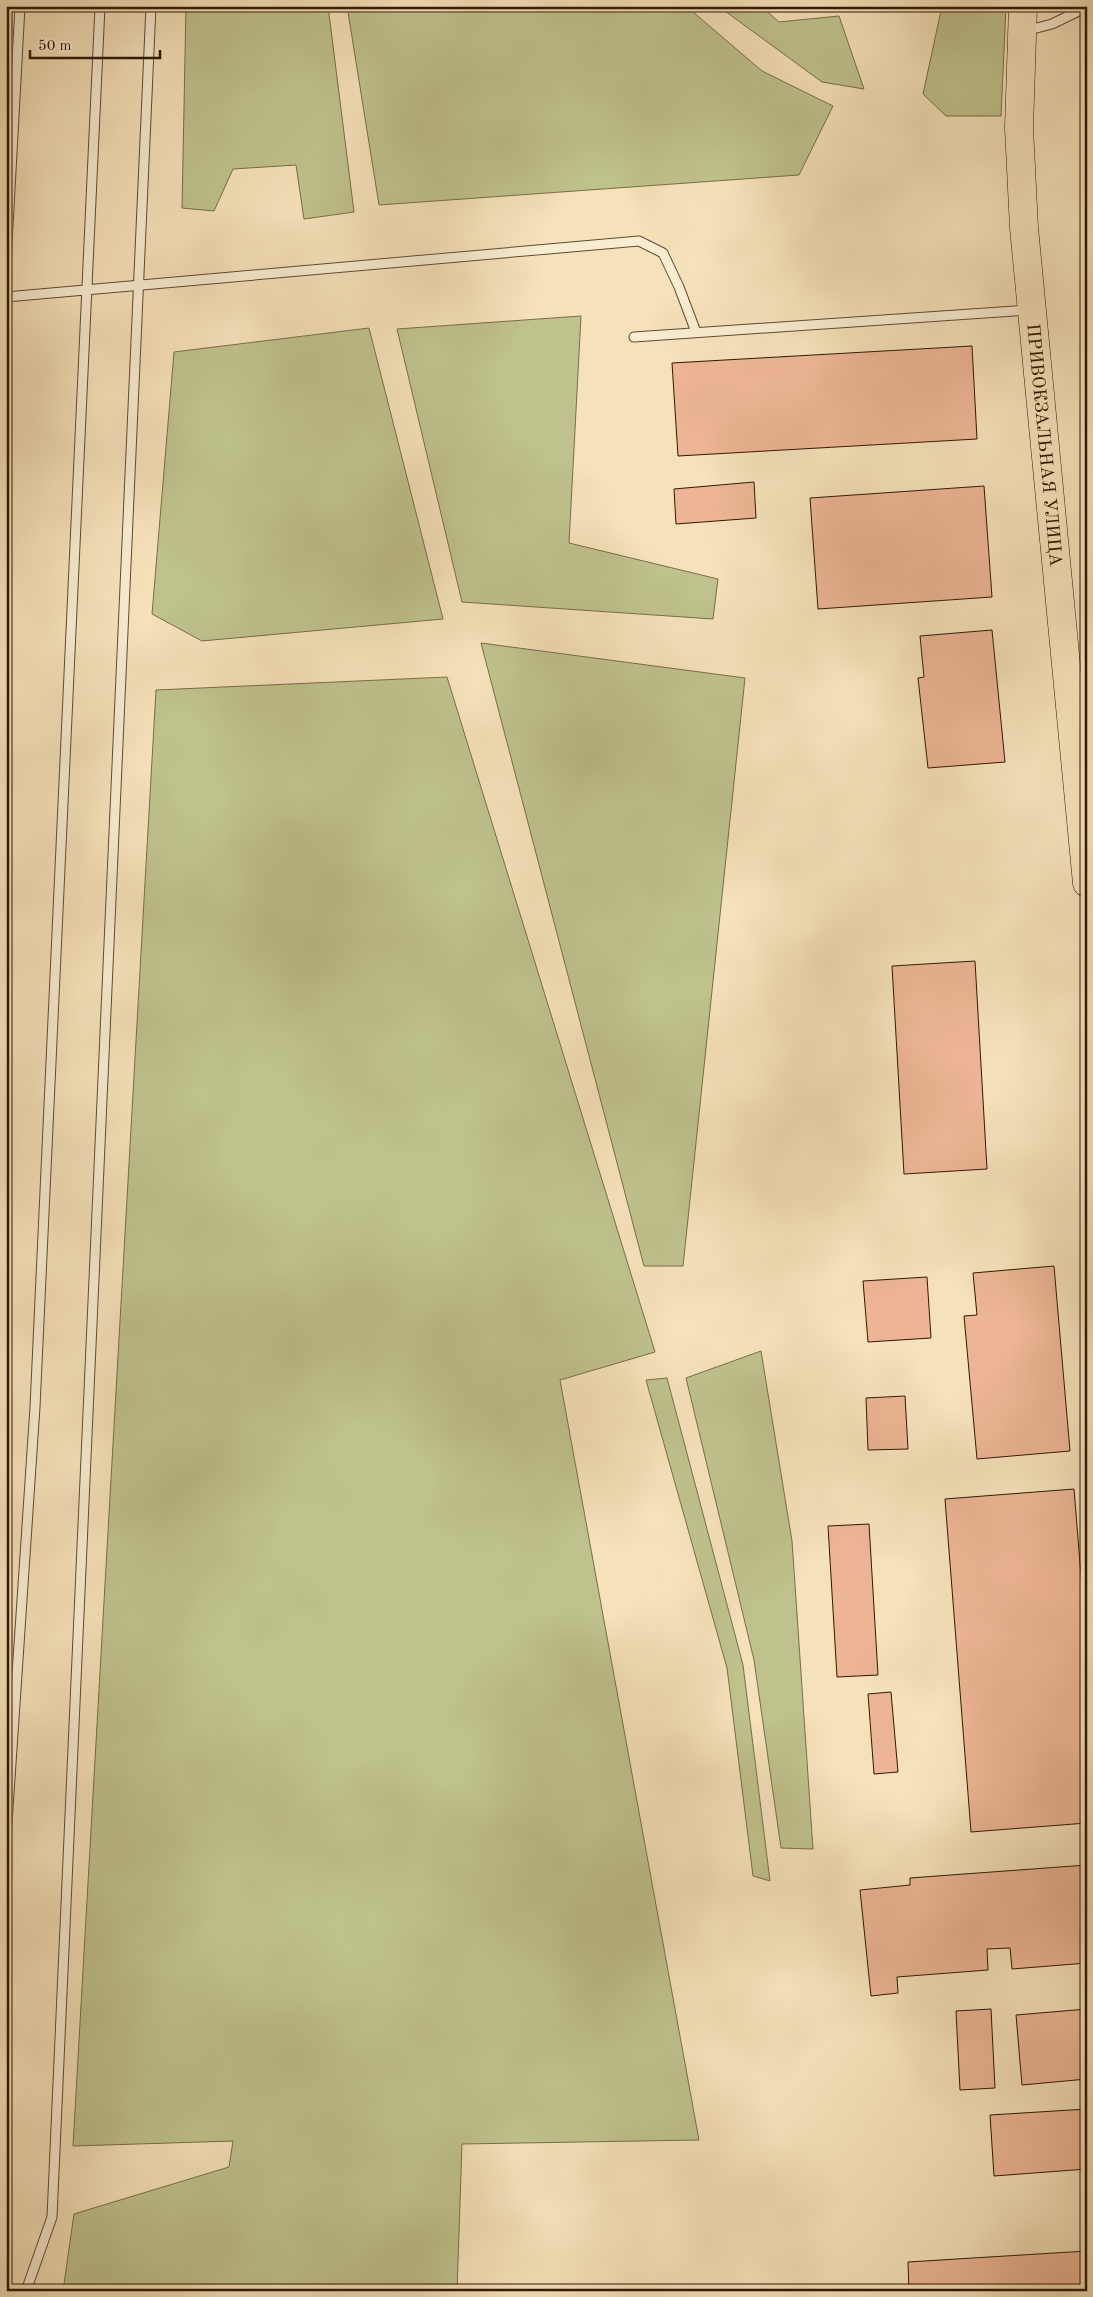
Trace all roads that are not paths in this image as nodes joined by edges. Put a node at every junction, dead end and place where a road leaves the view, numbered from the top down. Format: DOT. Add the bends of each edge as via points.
graph roads {
  1 [pos="20,6"];
  2 [pos="100,6"];
  3 [pos="151,6"];
  4 [pos="1087,7"];
  5 [pos="1023,19"];
  6 [pos="6,263"];
  7 [pos="140,285"];
  8 [pos="87,290"];
  9 [pos="6,297"];
  10 [pos="1031,310"];
  11 [pos="696,332"];
  12 [pos="634,337"];
  13 [pos="1087,883"];
  14 [pos="6,1838"];
  15 [pos="26,2291"];
  1 -- 6 [label="lane"];
  2 -- 8 [label="lane"];
  3 -- 7 [label="lane"];
  4 -- 5 [label="lane" via="1052,24"];
  5 -- 10 [label="main road, ПРИВОКЗАЛЬНАЯ УЛИЦА" via="1019,128"];
  7 -- 8 [label="lane"];
  7 -- 11 [label="lane" via="639,240 663,253"];
  7 -- 15 [label="lane" via="52,2217"];
  8 -- 9 [label="lane"];
  8 -- 14 [label="lane" via="35,1407"];
  10 -- 11 [label="lane"];
  10 -- 13 [label="main road, ПРИВОКЗАЛЬНАЯ УЛИЦА"];
  11 -- 12 [label="lane"];
}
